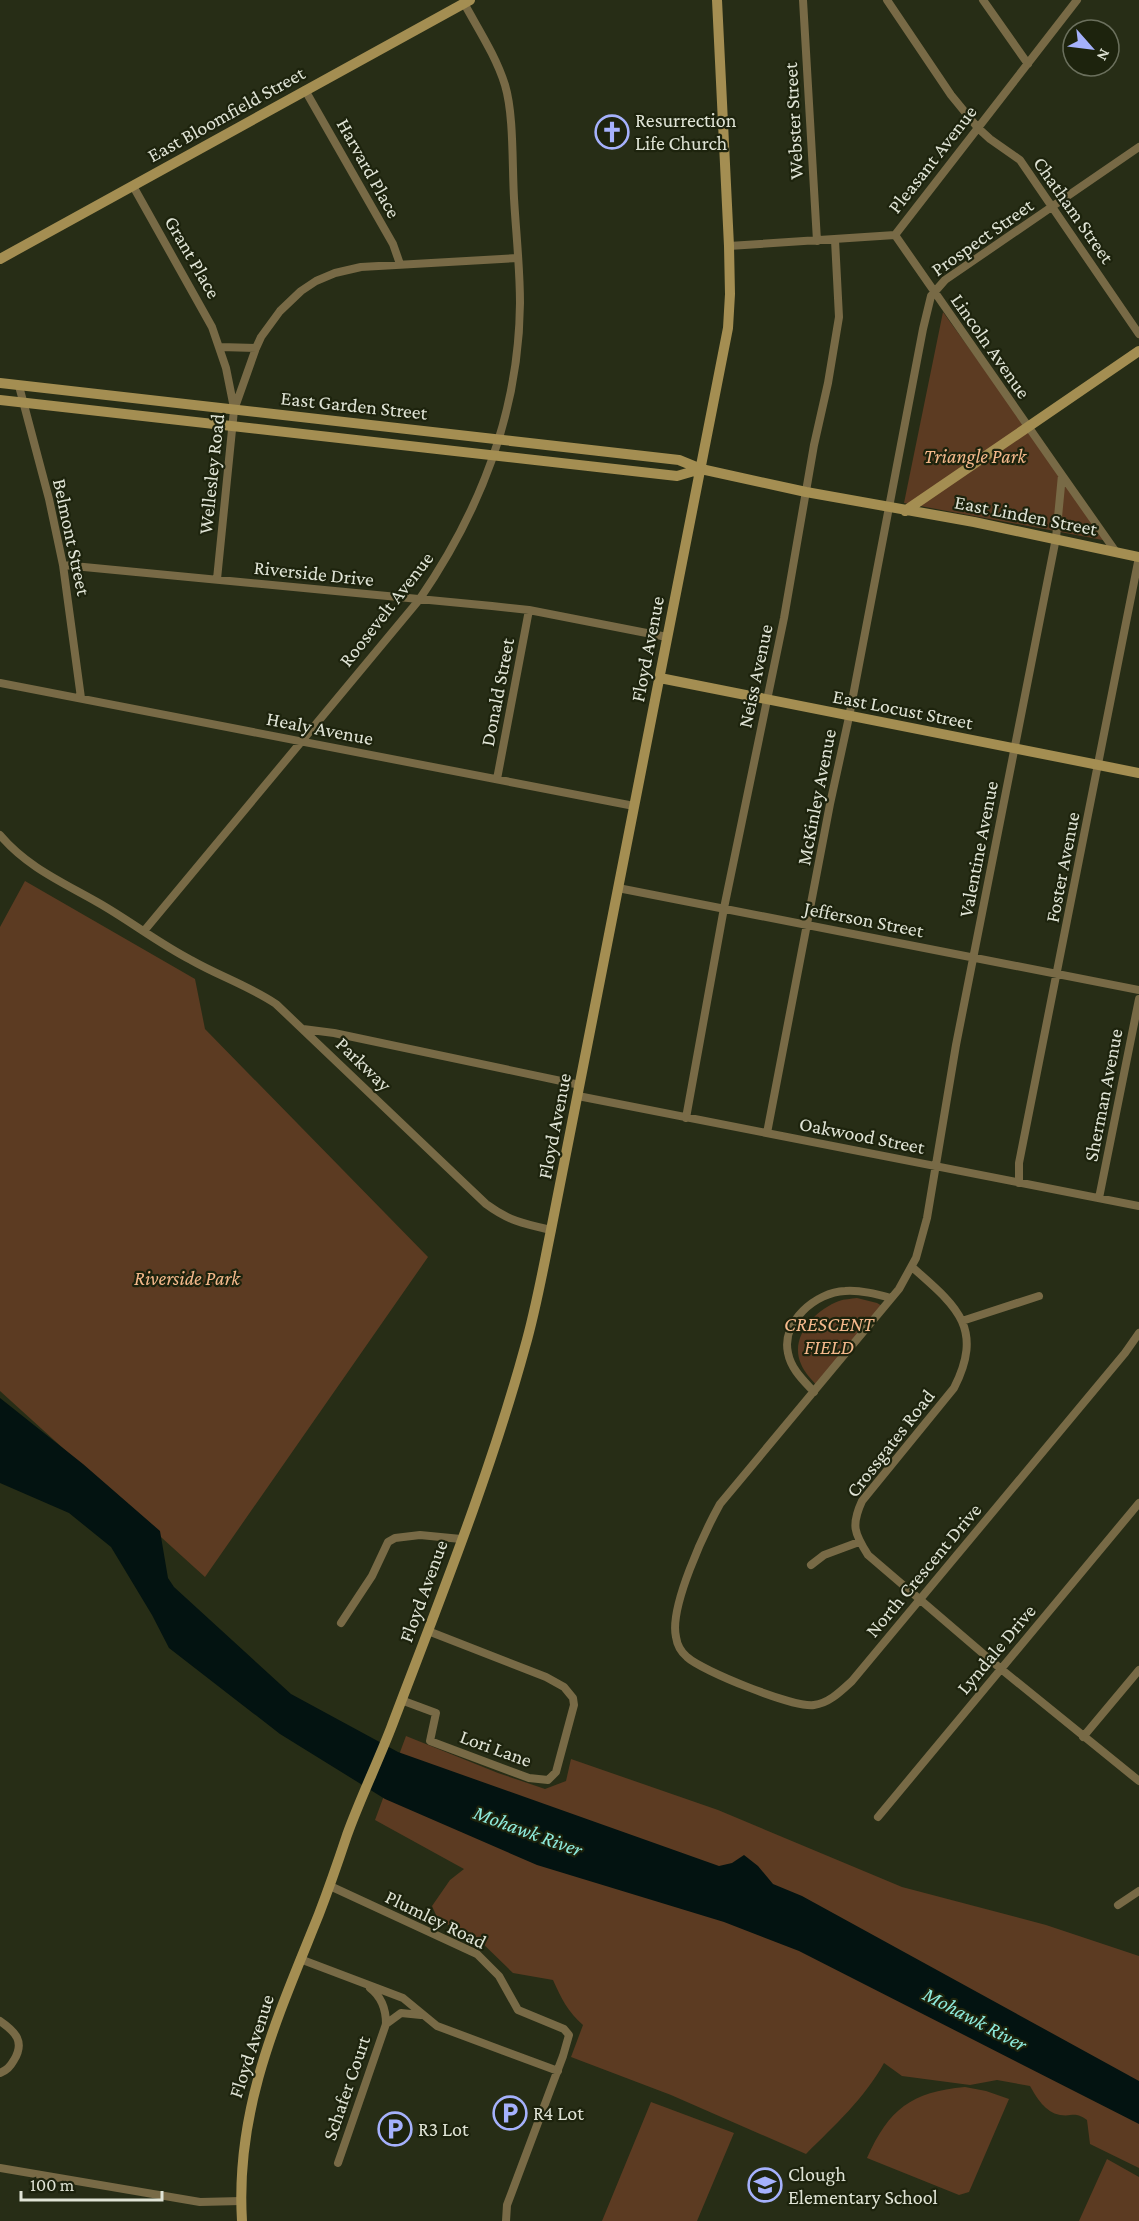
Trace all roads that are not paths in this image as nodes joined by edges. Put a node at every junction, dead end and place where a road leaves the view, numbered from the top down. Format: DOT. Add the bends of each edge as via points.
graph roads {
  1 [pos="717,0"];
  2 [pos="803,0"];
  3 [pos="887,0"];
  4 [pos="983,0"];
  5 [pos="1077,0"];
  6 [pos="467,2"];
  7 [pos="1028,64"];
  8 [pos="306,90"];
  9 [pos="978,128"];
  10 [pos="1139,147"];
  11 [pos="133,186"];
  12 [pos="1053,207"];
  13 [pos="895,235"];
  14 [pos="835,240"];
  15 [pos="817,241"];
  16 [pos="729,246"];
  17 [pos="518,258"];
  18 [pos="0,259"];
  19 [pos="400,264"];
  20 [pos="934,292"];
  21 [pos="1139,334"];
  22 [pos="220,347"];
  23 [pos="256,348"];
  24 [pos="1139,351"];
  25 [pos="0,383"];
  26 [pos="19,386"];
  27 [pos="0,400"];
  28 [pos="23,403"];
  29 [pos="234,410"];
  30 [pos="232,426"];
  31 [pos="1028,427"];
  32 [pos="501,439"];
  33 [pos="495,455"];
  34 [pos="701,470"];
  35 [pos="1062,475"];
  36 [pos="806,492"];
  37 [pos="889,508"];
  38 [pos="905,511"];
  39 [pos="1056,538"];
  40 [pos="1116,552"];
  41 [pos="1139,557"];
  42 [pos="63,565"];
  43 [pos="217,579"];
  44 [pos="419,600"];
  45 [pos="529,610"];
  46 [pos="667,637"];
  47 [pos="660,678"];
  48 [pos="0,683"];
  49 [pos="81,698"];
  50 [pos="766,701"];
  51 [pos="849,717"];
  52 [pos="302,742"];
  53 [pos="1015,749"];
  54 [pos="1098,765"];
  55 [pos="1139,773"];
  56 [pos="497,779"];
  57 [pos="634,806"];
  58 [pos="0,835"];
  59 [pos="618,888"];
  60 [pos="724,908"];
  61 [pos="808,925"];
  62 [pos="144,932"];
  63 [pos="974,957"];
  64 [pos="1058,974"];
  65 [pos="1139,990"];
  66 [pos="1139,999"];
  67 [pos="303,1029"];
  68 [pos="579,1091"];
  69 [pos="686,1118"];
  70 [pos="767,1133"];
  71 [pos="934,1166"];
  72 [pos="1019,1183"];
  73 [pos="1099,1198"];
  74 [pos="1139,1206"];
  75 [pos="551,1230"];
  76 [pos="912,1267"];
  77 [pos="1039,1296"];
  78 [pos="891,1298"];
  79 [pos="962,1320"];
  80 [pos="1139,1333"];
  81 [pos="814,1392"];
  82 [pos="1139,1503"];
  83 [pos="461,1539"];
  84 [pos="859,1542"];
  85 [pos="811,1565"];
  86 [pos="920,1599"];
  87 [pos="341,1623"];
  88 [pos="428,1631"];
  89 [pos="1001,1669"];
  90 [pos="1139,1670"];
  91 [pos="401,1700"];
  92 [pos="1083,1737"];
  93 [pos="1139,1781"];
  94 [pos="878,1817"];
  95 [pos="330,1886"];
  96 [pos="1139,1891"];
  97 [pos="1118,1905"];
  98 [pos="300,1959"];
  99 [pos="364,1983"];
  100 [pos="422,2016"];
  101 [pos="0,2021"];
  102 [pos="386,2024"];
  103 [pos="558,2071"];
  104 [pos="0,2073"];
  105 [pos="338,2163"];
  106 [pos="0,2168"];
  107 [pos="241,2201"];
  108 [pos="505,2220"];
  109 [pos="242,2221"];
  1 -- 16 [label="street, Floyd Avenue"];
  2 -- 15 [label="street, Webster Street"];
  3 -- 9 [label="street, Chatham Street"];
  4 -- 7 [label="street"];
  5 -- 7 [label="street, Pleasant Avenue"];
  6 -- 8 [label="street, East Bloomfield Street"];
  6 -- 17 [label="street, Roosevelt Avenue" via="505,86"];
  7 -- 9 [label="street, Pleasant Avenue"];
  8 -- 11 [label="street, East Bloomfield Street"];
  8 -- 19 [label="street, Harvard Place" via="393,244"];
  9 -- 12 [label="street, Chatham Street" via="1020,160"];
  9 -- 13 [label="street, Pleasant Avenue"];
  10 -- 12 [label="street, Prospect Street"];
  11 -- 18 [label="street, East Bloomfield Street"];
  11 -- 22 [label="street, Grant Place" via="201,304"];
  12 -- 20 [label="street, Prospect Street" via="945,280"];
  12 -- 21 [label="street, Chatham Street"];
  13 -- 14 [label="street, Pleasant Avenue"];
  13 -- 20 [label="street, Lincoln Avenue"];
  14 -- 15 [label="street, Pleasant Avenue"];
  14 -- 36 [label="street, Neiss Avenue" via="839,317"];
  15 -- 16 [label="street, Pleasant Avenue"];
  16 -- 34 [label="street, Floyd Avenue" via="728,328"];
  17 -- 19 [label="street, Wellesley Road"];
  17 -- 32 [label="street, Roosevelt Avenue" via="516,356"];
  19 -- 23 [label="street, Wellesley Road" via="361,267 316,281 280,311"];
  20 -- 31 [label="street, Lincoln Avenue"];
  20 -- 37 [label="street, McKinley Avenue" via="923,329"];
  22 -- 23 [label="street"];
  22 -- 29 [label="street, Grant Place"];
  23 -- 29 [label="street, Wellesley Road"];
  24 -- 31 [label="street"];
  25 -- 26 [label="street, East Garden Street"];
  26 -- 28 [label="street, Belmont Street"];
  26 -- 29 [label="street, East Garden Street"];
  27 -- 28 [label="street, East Garden Street"];
  28 -- 30 [label="street, East Garden Street"];
  28 -- 42 [label="street, Belmont Street"];
  29 -- 30 [label="street, Wellesley Road"];
  29 -- 32 [label="street, East Garden Street"];
  30 -- 33 [label="street, East Garden Street"];
  30 -- 43 [label="street, Wellesley Road"];
  31 -- 35 [label="street, Lincoln Avenue"];
  31 -- 38 [label="street"];
  32 -- 33 [label="street, Roosevelt Avenue"];
  32 -- 34 [label="street, East Garden Street" via="679,460"];
  33 -- 34 [label="street, East Garden Street" via="677,476"];
  33 -- 44 [label="street, Roosevelt Avenue" via="462,530"];
  34 -- 36 [label="street, East Garden Street"];
  34 -- 46 [label="street, Floyd Avenue"];
  35 -- 39 [label="street"];
  35 -- 40 [label="street, Lincoln Avenue"];
  36 -- 37 [label="street, East Garden Street"];
  36 -- 50 [label="street, Neiss Avenue"];
  37 -- 38 [label="street, East Garden Street"];
  37 -- 51 [label="street, McKinley Avenue"];
  38 -- 39 [label="street, East Linden Street"];
  39 -- 40 [label="street, East Linden Street"];
  39 -- 53 [label="street, Valentine Avenue"];
  40 -- 41 [label="street, East Linden Street"];
  41 -- 54 [label="street, Foster Avenue"];
  42 -- 43 [label="street, Riverside Drive"];
  42 -- 49 [label="street, Belmont Street"];
  43 -- 44 [label="street, Riverside Drive"];
  44 -- 45 [label="street, Riverside Drive"];
  44 -- 52 [label="street, Roosevelt Avenue"];
  45 -- 46 [label="street, Riverside Drive"];
  45 -- 56 [label="street, Donald Street"];
  46 -- 47 [label="street, Floyd Avenue"];
  47 -- 50 [label="street, East Locust Street"];
  47 -- 57 [label="street, Floyd Avenue"];
  48 -- 49 [label="street, Healy Avenue"];
  49 -- 52 [label="street, Healy Avenue"];
  50 -- 51 [label="street, East Locust Street"];
  50 -- 60 [label="street, Neiss Avenue"];
  51 -- 53 [label="street, East Locust Street"];
  51 -- 61 [label="street, McKinley Avenue"];
  52 -- 56 [label="street, Healy Avenue"];
  52 -- 62 [label="street, Roosevelt Avenue"];
  53 -- 54 [label="street, East Locust Street"];
  53 -- 63 [label="street, Valentine Avenue"];
  54 -- 55 [label="street, East Locust Street"];
  54 -- 64 [label="street, Foster Avenue"];
  56 -- 57 [label="street, Healy Avenue"];
  57 -- 59 [label="street, Floyd Avenue"];
  58 -- 62 [label="street, Parkway" via="31,865"];
  59 -- 60 [label="street, Jefferson Street"];
  59 -- 68 [label="street, Floyd Avenue"];
  60 -- 61 [label="street, Jefferson Street"];
  60 -- 69 [label="street, Neiss Avenue"];
  61 -- 63 [label="street, Jefferson Street"];
  61 -- 70 [label="street, McKinley Avenue"];
  62 -- 67 [label="street, Parkway" via="191,960 255,990"];
  63 -- 64 [label="street, Jefferson Street"];
  63 -- 71 [label="street, Valentine Avenue"];
  64 -- 65 [label="street, Jefferson Street"];
  64 -- 72 [label="street, Foster Avenue" via="1019,1163"];
  66 -- 73 [label="street, Sherman Avenue"];
  67 -- 68 [label="street, Oakwood Street"];
  67 -- 75 [label="street, Parkway" via="486,1204 518,1223"];
  68 -- 69 [label="street, Oakwood Street"];
  68 -- 75 [label="street, Floyd Avenue"];
  69 -- 70 [label="street, Oakwood Street"];
  70 -- 71 [label="street, Oakwood Street"];
  71 -- 72 [label="street, Oakwood Street"];
  71 -- 76 [label="street" via="927,1218"];
  72 -- 73 [label="street, Oakwood Street"];
  73 -- 74 [label="street, Oakwood Street"];
  75 -- 83 [label="street, Floyd Avenue" via="526,1345"];
  76 -- 78 [label="street"];
  76 -- 79 [label="street, Crossgates Road" via="950,1301"];
  77 -- 79 [label="street"];
  78 -- 81 [label="street"];
  78 -- 81 [label="street" via="845,1291 820,1297 807,1307 794,1323 787,1351 792,1366"];
  79 -- 84 [label="street, Crossgates Road" via="966,1335 962,1372 954,1388 862,1501 855,1515 854,1529"];
  80 -- 86 [label="street, North Crescent Drive"];
  81 -- 86 [label="street, North Crescent Drive" via="731,1490 707,1527 675,1620 675,1635 683,1653 701,1667 785,1700 813,1706 835,1697 852,1681"];
  82 -- 89 [label="street, Lyndale Drive"];
  83 -- 87 [label="street" via="420,1535 388,1542 372,1576"];
  83 -- 88 [label="street, Floyd Avenue"];
  84 -- 85 [label="street" via="824,1554"];
  84 -- 86 [label="street" via="868,1555"];
  86 -- 89 [label="street"];
  88 -- 91 [label="street, Floyd Avenue"];
  88 -- 91 [label="street, Lori Lane" via="546,1677 570,1693 574,1705 556,1772 548,1780 529,1778 430,1741 436,1713"];
  89 -- 92 [label="street"];
  89 -- 94 [label="street, Lyndale Drive"];
  90 -- 92 [label="street"];
  91 -- 95 [label="street, Floyd Avenue"];
  92 -- 93 [label="street"];
  95 -- 98 [label="street, Floyd Avenue"];
  95 -- 103 [label="street, Plumley Road" via="477,1954 498,1976 518,2010 568,2032"];
  96 -- 97 [label="street"];
  98 -- 99 [label="street"];
  98 -- 107 [label="street, Floyd Avenue" via="253,2095 244,2136"];
  99 -- 100 [label="street" via="411,2002"];
  99 -- 102 [label="street, Schafer Court" via="380,1997"];
  100 -- 102 [label="street, Schafer Court" via="401,2013"];
  100 -- 103 [label="street" via="442,2028"];
  101 -- 104 [label="street" via="19,2039 20,2049 10,2067"];
  102 -- 105 [label="street, Schafer Court"];
  103 -- 108 [label="street, Plumley Road" via="507,2205"];
  106 -- 107 [label="street" via="200,2202"];
  107 -- 109 [label="street, Floyd Avenue"];
}
